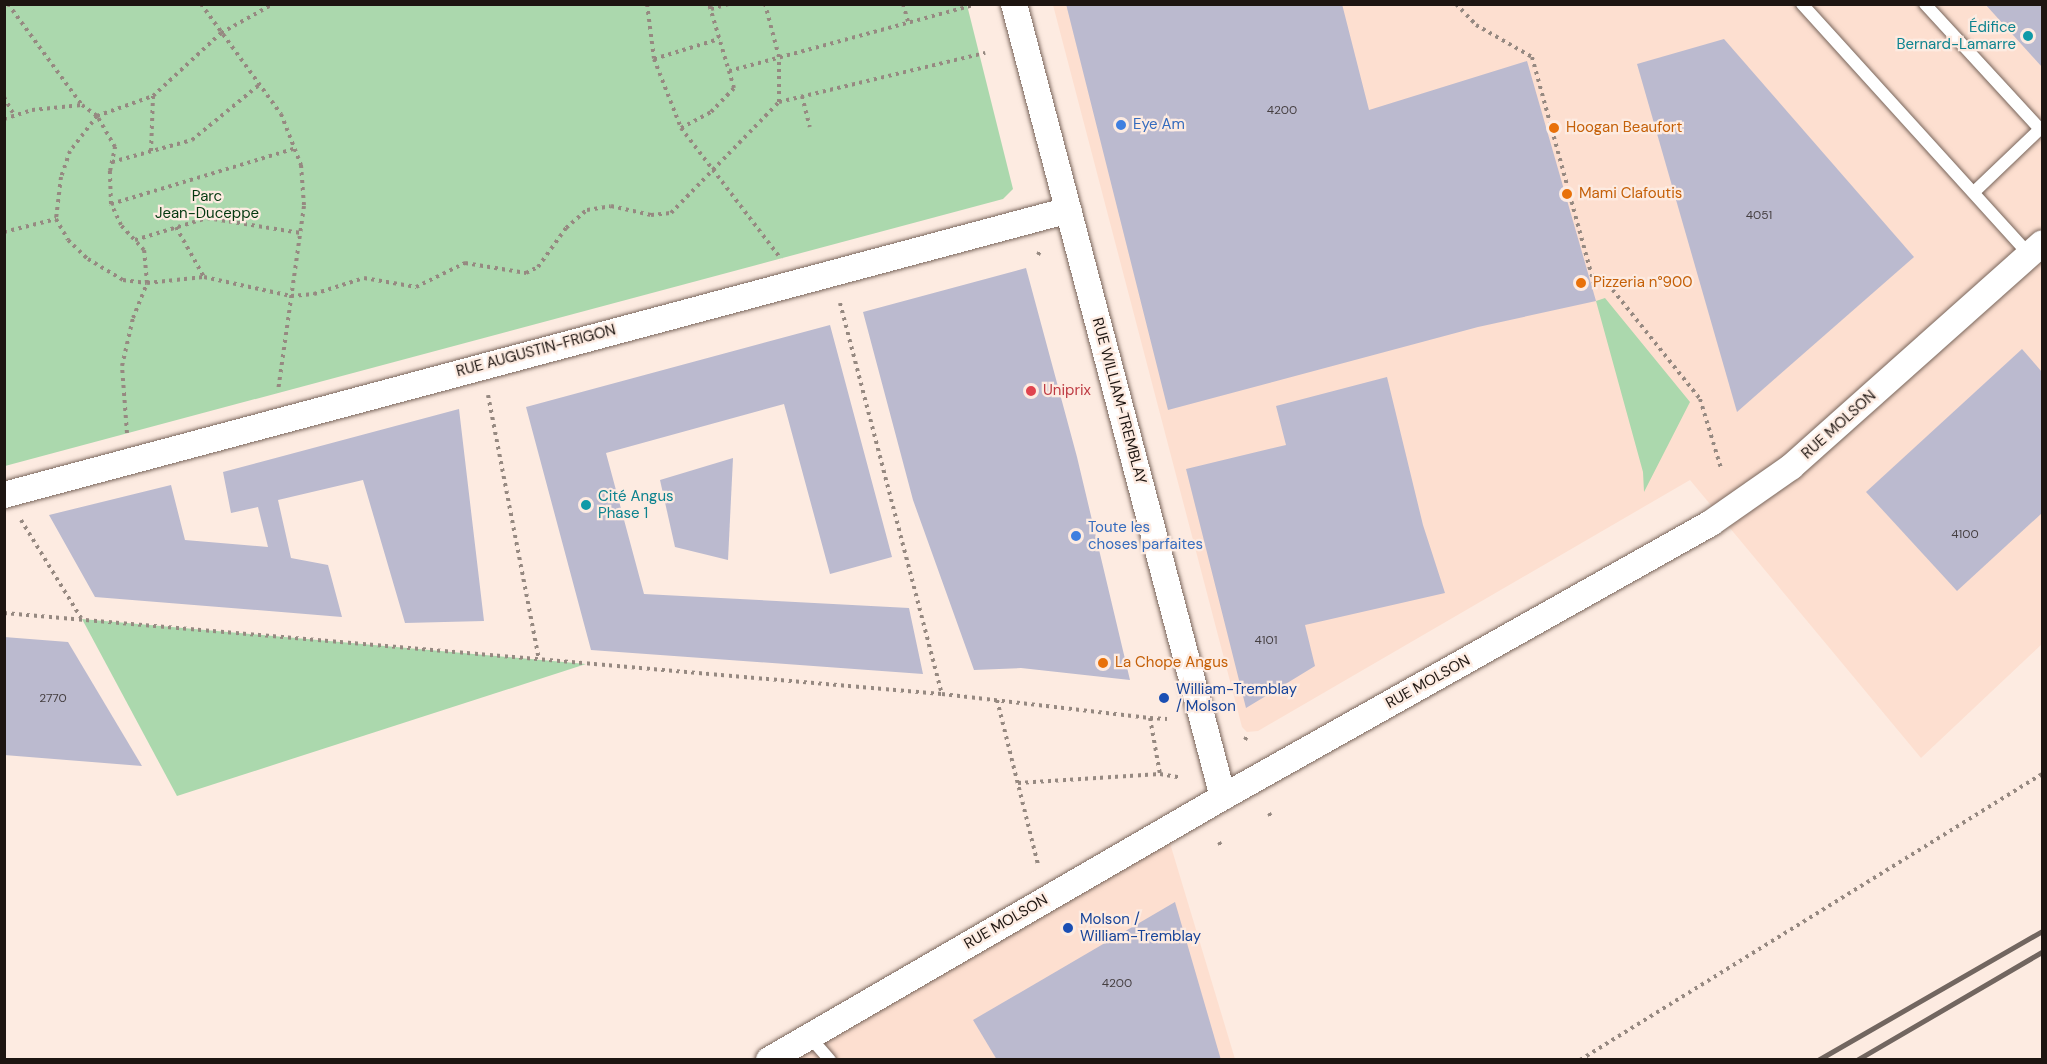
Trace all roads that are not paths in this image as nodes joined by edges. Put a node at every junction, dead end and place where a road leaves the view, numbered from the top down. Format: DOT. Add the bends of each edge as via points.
graph roads {
  1 [pos="1014,4"];
  2 [pos="1802,4"];
  3 [pos="1925,4"];
  4 [pos="1974,192"];
  5 [pos="1069,210"];
  6 [pos="2036,248"];
  7 [pos="4,495"];
  8 [pos="1223,797"];
  9 [pos="809,1036"];
  10 [pos="769,1059"];
  11 [pos="830,1059"];
  1 -- 5 [label="street, RUE WILLIAM-TREMBLAY"];
  2 -- 4 [label="lane"];
  3 -- 4 [label="lane" via="2040,129"];
  4 -- 6 [label="lane"];
  5 -- 7 [label="street, RUE AUGUSTIN-FRIGON"];
  5 -- 8 [label="street, RUE WILLIAM-TREMBLAY"];
  6 -- 8 [label="street, RUE MOLSON" via="1791,467 1711,523"];
  8 -- 9 [label="street, RUE MOLSON"];
  9 -- 10 [label="street, RUE MOLSON"];
  9 -- 11 [label="lane"];
}
